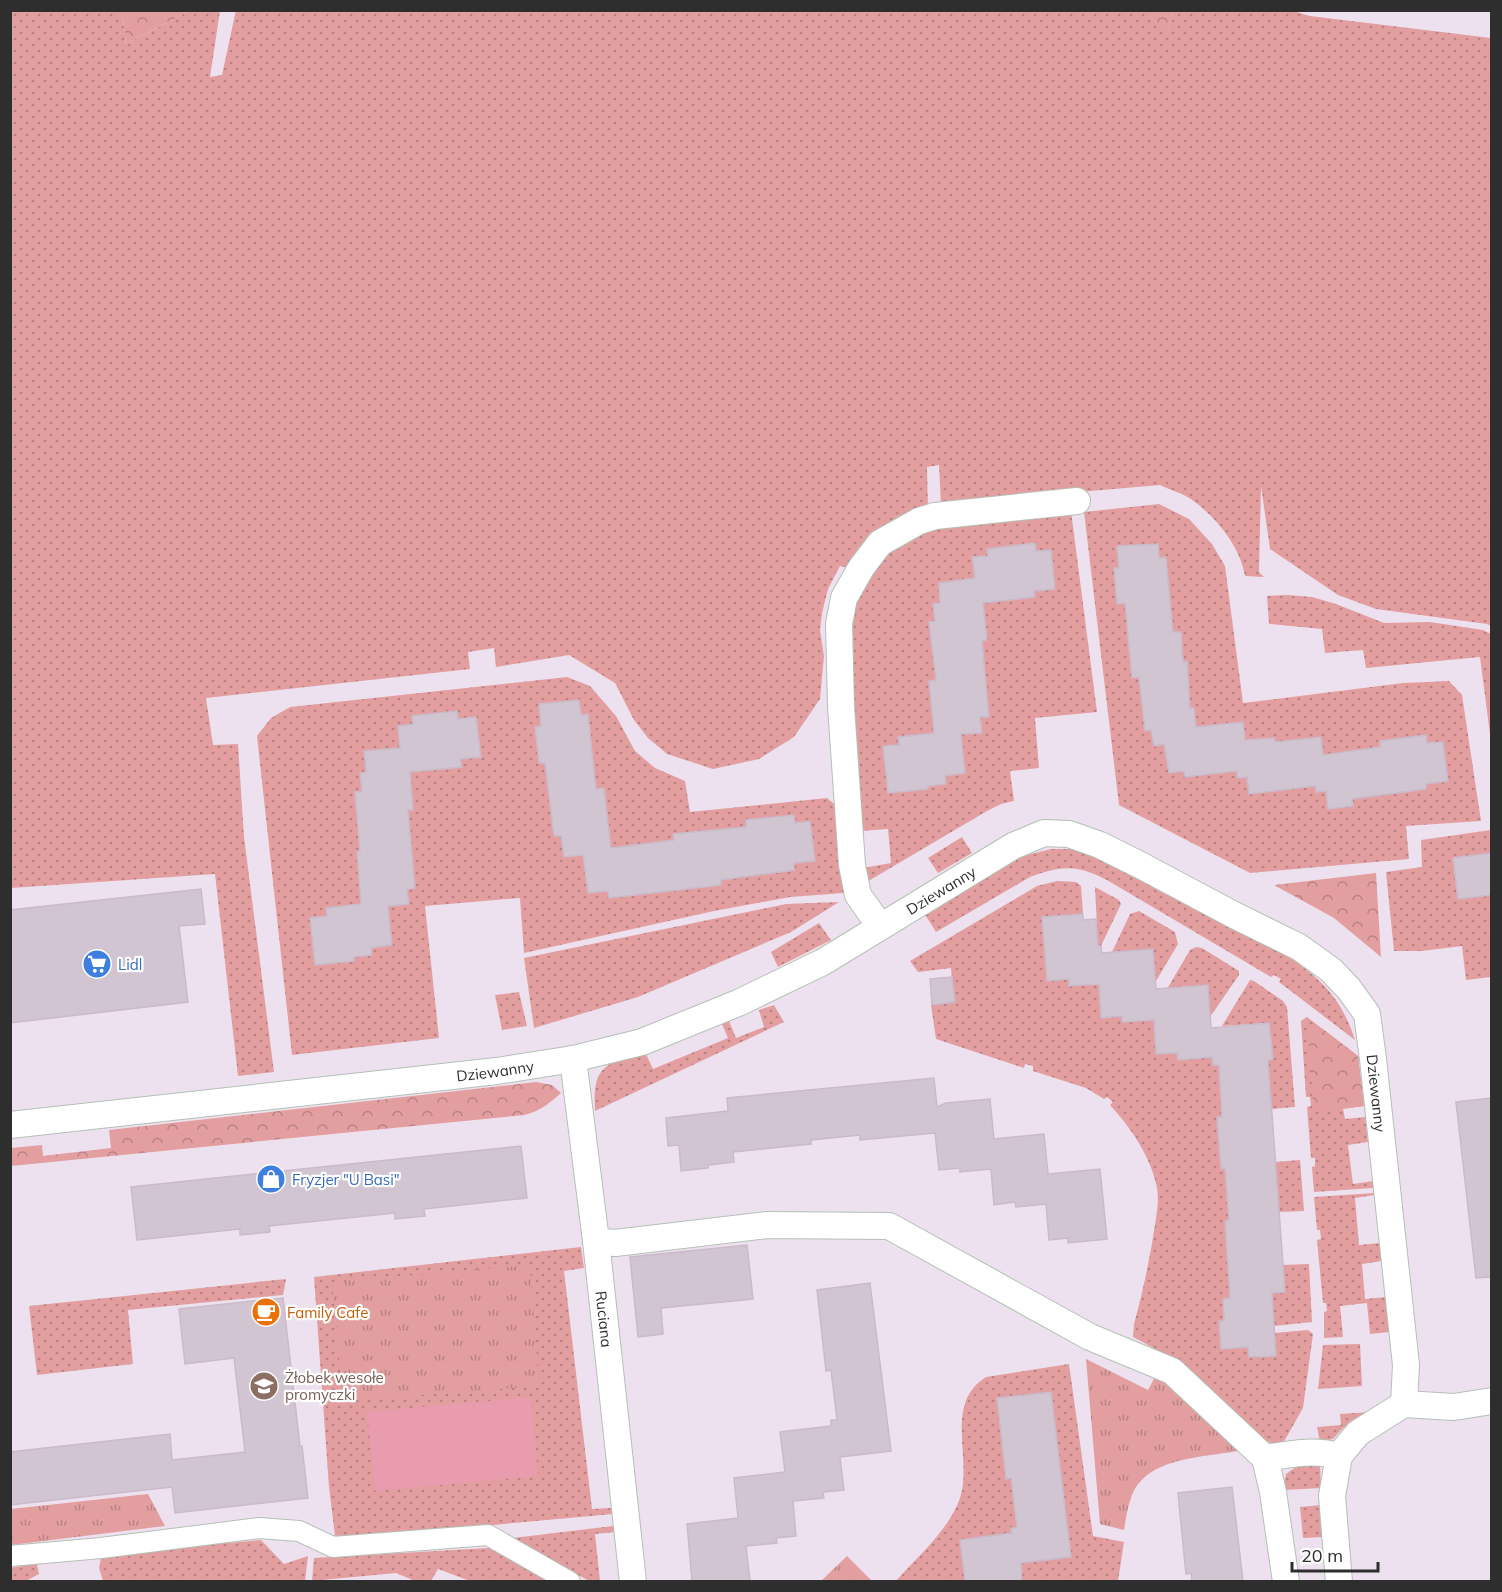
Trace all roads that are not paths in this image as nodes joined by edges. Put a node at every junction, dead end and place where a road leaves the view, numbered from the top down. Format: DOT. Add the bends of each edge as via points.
graph roads {
  1 [pos="1077,501"];
  2 [pos="880,926"];
  3 [pos="573,1059"];
  4 [pos="10,1125"];
  5 [pos="596,1241"];
  6 [pos="1491,1401"];
  7 [pos="1404,1404"];
  8 [pos="1339,1456"];
  9 [pos="1265,1458"];
  10 [pos="10,1556"];
  11 [pos="570,1581"];
  12 [pos="633,1581"];
  13 [pos="1286,1581"];
  14 [pos="1339,1581"];
  1 -- 2 [label="street" via="934,516 920,521 880,543 844,598 839,624 841,706 852,865 858,895"];
  2 -- 3 [label="street, Dziewanny" via="805,972 729,1007 642,1042"];
  2 -- 7 [label="street, Dziewanny" via="1013,846 1044,833 1069,834 1100,845 1299,947 1331,970 1367,1014 1406,1365"];
  3 -- 4 [label="street, Dziewanny" via="497,1071"];
  3 -- 5 [label="street, Ruciana"];
  5 -- 9 [label="street" via="615,1243 767,1226 889,1226 1090,1337 1172,1371"];
  5 -- 12 [label="street, Ruciana"];
  6 -- 7 [label="street" via="1455,1407"];
  7 -- 8 [label="street" via="1358,1433"];
  8 -- 9 [label="street" via="1325,1452"];
  8 -- 14 [label="street" via="1332,1496"];
  9 -- 13 [label="street"];
  10 -- 11 [label="street" via="259,1528 300,1531 333,1547 488,1535"];
}
